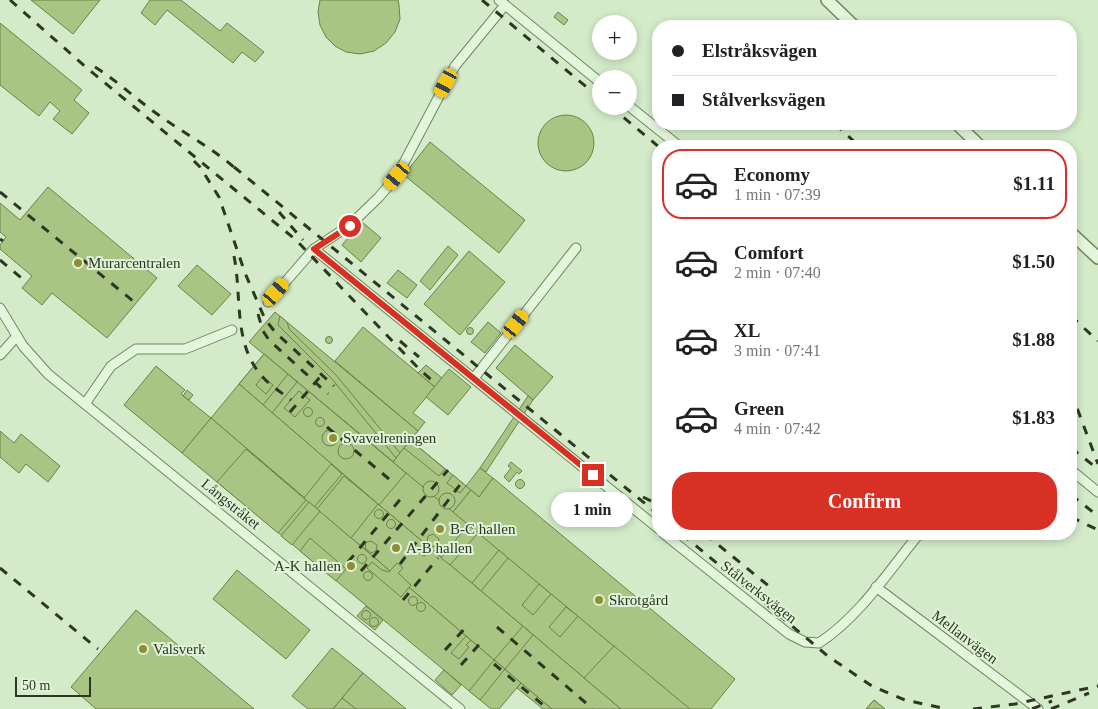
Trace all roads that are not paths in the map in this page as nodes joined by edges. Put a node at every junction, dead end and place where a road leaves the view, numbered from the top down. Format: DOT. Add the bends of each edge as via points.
graph roads {
  1 [pos="827,0"];
  2 [pos="502,2"];
  3 [pos="848,20"];
  4 [pos="592,76"];
  5 [pos="637,112"];
  6 [pos="652,124"];
  7 [pos="659,130"];
  8 [pos="963,130"];
  9 [pos="672,140"];
  10 [pos="974,140"];
  11 [pos="1077,239"];
  12 [pos="576,248"];
  13 [pos="314,249"];
  14 [pos="1098,258"];
  15 [pos="268,302"];
  16 [pos="0,308"];
  17 [pos="232,330"];
  18 [pos="17,336"];
  19 [pos="0,355"];
  20 [pos="474,378"];
  21 [pos="85,404"];
  22 [pos="1077,475"];
  23 [pos="1098,492"];
  24 [pos="652,523"];
  25 [pos="671,540"];
  26 [pos="914,540"];
  27 [pos="876,587"];
  28 [pos="460,709"];
  29 [pos="1038,709"];
  1 -- 3 [label="street"];
  2 -- 4 [label="street"];
  2 -- 13 [label="street" via="455,66 397,176 350,226"];
  5 -- 6 [label="street"];
  7 -- 9 [label="street"];
  8 -- 10 [label="street"];
  11 -- 14 [label="street"];
  12 -- 20 [label="street"];
  13 -- 15 [label="street"];
  13 -- 20 [label="street"];
  16 -- 18 [label="street, Långstråket"];
  17 -- 21 [label="street" via="185,349 136,349 111,366"];
  18 -- 19 [label="street"];
  18 -- 21 [label="street, Långstråket" via="48,374"];
  20 -- 24 [label="street"];
  21 -- 28 [label="street, Långstråket"];
  22 -- 23 [label="street"];
  25 -- 27 [label="street, Stålverksvägen" via="765,616 805,642 819,643 831,635 856,613"];
  26 -- 27 [label="street, Stålverksvägen"];
  27 -- 29 [label="street, Mellanvägen"];
}
